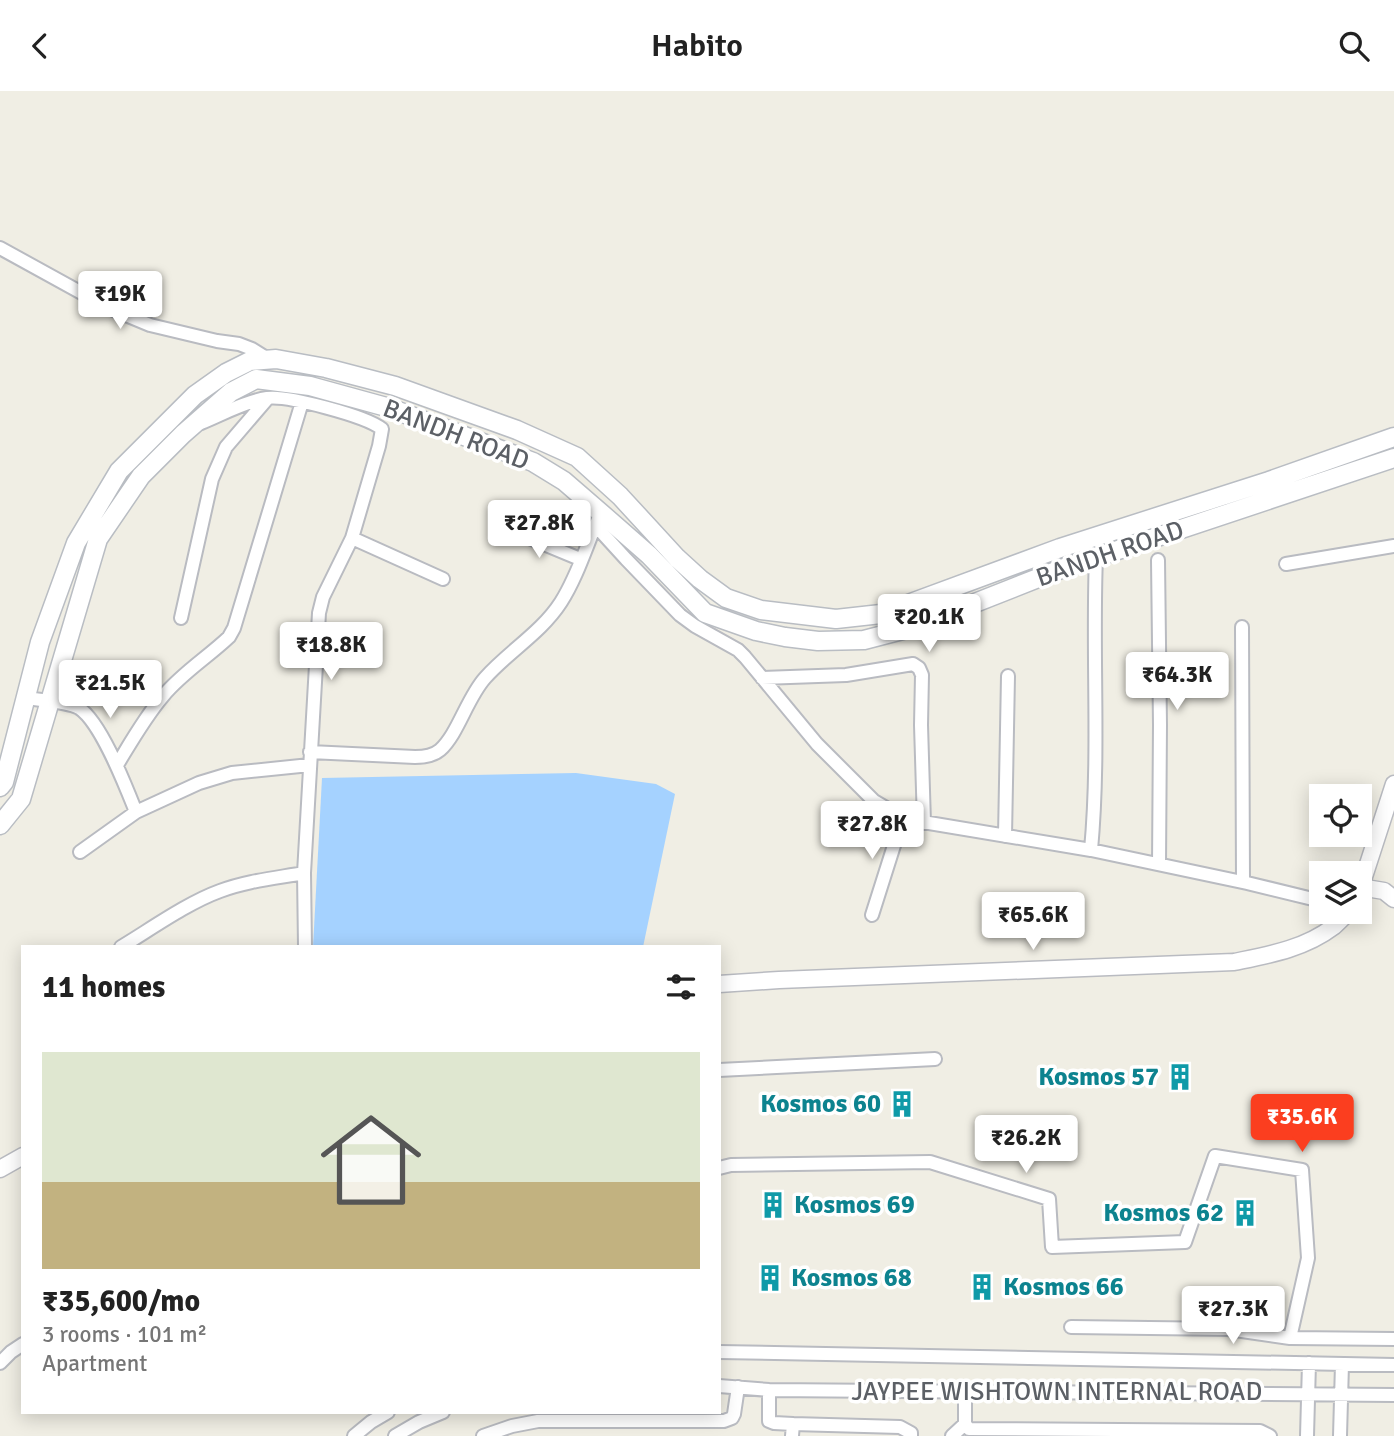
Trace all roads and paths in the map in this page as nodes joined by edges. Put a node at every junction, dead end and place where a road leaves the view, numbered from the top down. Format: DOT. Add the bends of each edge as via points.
graph roads {
  1 [pos="0,248"];
  2 [pos="268,359"];
  3 [pos="268,397"];
  4 [pos="302,402"];
  5 [pos="189,428"];
  6 [pos="1394,437"];
  7 [pos="577,457"];
  8 [pos="1394,458"];
  9 [pos="564,481"];
  10 [pos="598,519"];
  11 [pos="510,530"];
  12 [pos="352,538"];
  13 [pos="1394,546"];
  14 [pos="1096,557"];
  15 [pos="580,559"];
  16 [pos="1158,560"];
  17 [pos="1286,564"];
  18 [pos="443,579"];
  19 [pos="181,618"];
  20 [pos="1242,627"];
  21 [pos="1008,676"];
  22 [pos="762,678"];
  23 [pos="26,698"];
  24 [pos="50,702"];
  25 [pos="310,758"];
  26 [pos="117,765"];
  27 [pos="1394,784"];
  28 [pos="0,787"];
  29 [pos="136,812"];
  30 [pos="903,817"];
  31 [pos="924,823"];
  32 [pos="0,825"];
  33 [pos="1005,836"];
  34 [pos="1091,850"];
  35 [pos="80,852"];
  36 [pos="1369,861"];
  37 [pos="1159,864"];
  38 [pos="304,873"];
  39 [pos="1243,882"];
  40 [pos="1372,890"];
  41 [pos="1309,898"];
  42 [pos="1394,899"];
  43 [pos="872,915"];
  44 [pos="1336,924"];
  45 [pos="124,945"];
  46 [pos="305,945"];
  47 [pos="721,984"];
  48 [pos="935,1059"];
  49 [pos="721,1070"];
  50 [pos="21,1157"];
  51 [pos="721,1168"];
  52 [pos="0,1169"];
  53 [pos="1071,1327"];
  54 [pos="1290,1338"];
  55 [pos="1394,1339"];
  56 [pos="21,1345"];
  57 [pos="721,1352"];
  58 [pos="0,1363"];
  59 [pos="1309,1363"];
  60 [pos="1342,1364"];
  61 [pos="1394,1365"];
  62 [pos="721,1386"];
  63 [pos="738,1387"];
  64 [pos="769,1389"];
  65 [pos="965,1391"];
  66 [pos="1308,1393"];
  67 [pos="1341,1394"];
  68 [pos="1394,1395"];
  69 [pos="385,1414"];
  70 [pos="438,1414"];
  71 [pos="965,1424"];
  72 [pos="792,1430"];
  73 [pos="354,1436"];
  74 [pos="395,1436"];
  75 [pos="483,1436"];
  76 [pos="911,1436"];
  77 [pos="952,1436"];
  78 [pos="1270,1436"];
  79 [pos="1307,1436"];
  80 [pos="1340,1436"];
  1 -- 2 [label="street" via="109,308 150,325 239,344"];
  2 -- 7 [label="main road, BANDH ROAD" via="395,386"];
  2 -- 23 [label="main road, BANDH ROAD" via="250,361 195,395 119,471 76,543 40,642"];
  3 -- 4 [label="street"];
  3 -- 5 [label="street"];
  3 -- 19 [label="street" via="226,447 212,479"];
  4 -- 12 [label="street" via="382,429"];
  4 -- 26 [label="street" via="234,628 162,696"];
  5 -- 9 [label="main road, BANDH ROAD" via="231,392 256,379 275,380 390,408 533,462"];
  5 -- 24 [label="main road, BANDH ROAD" via="141,476 98,540"];
  6 -- 7 [label="main road, BANDH ROAD" via="1060,548 881,614 836,619 761,610 726,598 692,572"];
  7 -- 9 [label="main road"];
  8 -- 14 [label="main road, BANDH ROAD"];
  9 -- 10 [label="main road, BANDH ROAD"];
  10 -- 14 [label="main road, BANDH ROAD" via="649,555 705,613 756,631 818,641 864,640 914,627"];
  10 -- 15 [label="street"];
  10 -- 22 [label="street" via="670,606 738,650"];
  11 -- 15 [label="street"];
  12 -- 18 [label="street"];
  12 -- 25 [label="street" via="319,613"];
  13 -- 17 [label="street"];
  14 -- 34 [label="street" via="1096,799"];
  15 -- 25 [label="street" via="569,588 546,622 476,689 439,752 415,757"];
  16 -- 37 [label="street"];
  20 -- 39 [label="street"];
  21 -- 33 [label="street"];
  22 -- 30 [label="street" via="817,744 874,801"];
  22 -- 31 [label="street" via="845,675 902,664 919,668"];
  23 -- 24 [label="street"];
  23 -- 28 [label="main road, BANDH ROAD"];
  24 -- 26 [label="street" via="86,714"];
  24 -- 32 [label="main road, BANDH ROAD" via="21,799"];
  25 -- 29 [label="street" via="199,783"];
  25 -- 38 [label="street"];
  26 -- 29 [label="street"];
  27 -- 36 [label="street"];
  29 -- 35 [label="street"];
  30 -- 31 [label="street"];
  30 -- 43 [label="street"];
  31 -- 33 [label="street"];
  33 -- 34 [label="street"];
  34 -- 37 [label="street"];
  37 -- 39 [label="street"];
  38 -- 45 [label="street" via="239,885 201,898"];
  38 -- 46 [label="street"];
  39 -- 41 [label="street"];
  40 -- 42 [label="street"];
  44 -- 47 [label="street" via="1278,953 1234,962"];
  48 -- 49 [label="street"];
  50 -- 52 [label="street"];
  51 -- 54 [label="street" via="930,1162 1049,1199 1052,1247 1185,1242 1215,1156 1302,1170 1308,1258"];
  53 -- 54 [label="street" via="1228,1329"];
  54 -- 55 [label="street"];
  56 -- 58 [label="street"];
  57 -- 59 [label="street, JAYPEE WISHTOWN INTERNAL ROAD"];
  59 -- 60 [label="street, JAYPEE WISHTOWN INTERNAL ROAD"];
  59 -- 66 [label="street"];
  60 -- 61 [label="street, JAYPEE WISHTOWN INTERNAL ROAD"];
  60 -- 67 [label="street"];
  62 -- 63 [label="street, JAYPEE WISHTOWN INTERNAL ROAD"];
  63 -- 64 [label="street, JAYPEE WISHTOWN INTERNAL ROAD"];
  63 -- 75 [label="street" via="734,1414 724,1422 537,1421"];
  64 -- 65 [label="street, JAYPEE WISHTOWN INTERNAL ROAD"];
  64 -- 72 [label="street" via="769,1421"];
  65 -- 66 [label="street, JAYPEE WISHTOWN INTERNAL ROAD"];
  65 -- 71 [label="street"];
  66 -- 67 [label="street, JAYPEE WISHTOWN INTERNAL ROAD"];
  66 -- 79 [label="street"];
  67 -- 68 [label="street, JAYPEE WISHTOWN INTERNAL ROAD"];
  67 -- 80 [label="street"];
  69 -- 73 [label="street"];
  70 -- 74 [label="street"];
  71 -- 77 [label="street"];
  71 -- 78 [label="street" via="969,1429 1260,1431"];
  72 -- 76 [label="street" via="900,1427"];
}
